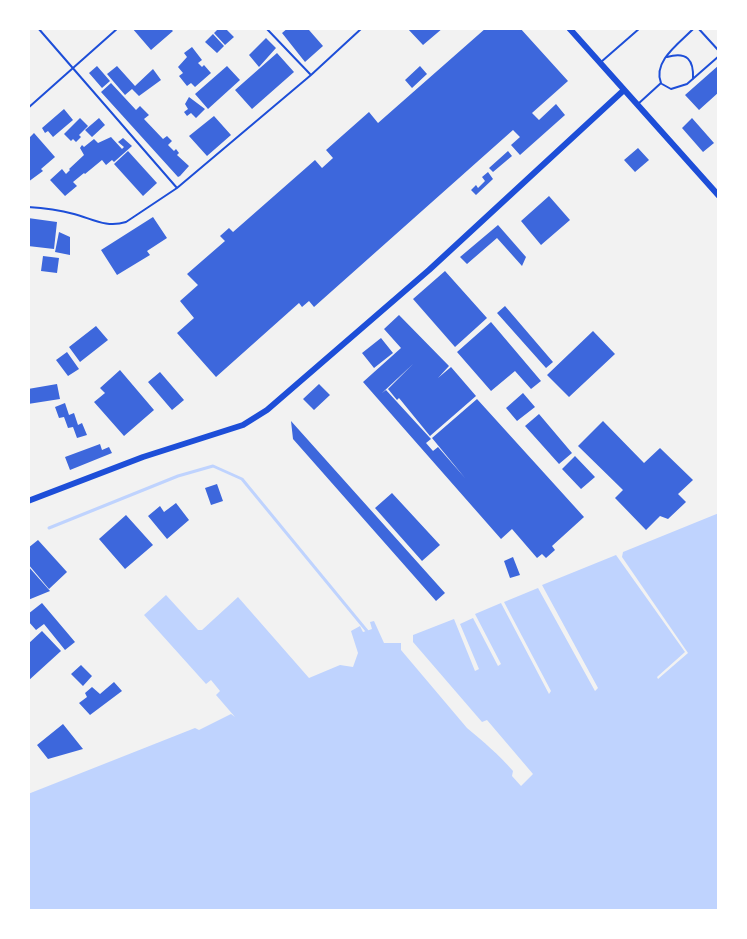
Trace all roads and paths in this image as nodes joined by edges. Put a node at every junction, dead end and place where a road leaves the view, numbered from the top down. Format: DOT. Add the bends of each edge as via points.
graph roads {
  1 [pos="38,28"];
  2 [pos="118,28"];
  3 [pos="266,28"];
  4 [pos="362,28"];
  5 [pos="569,28"];
  6 [pos="640,28"];
  7 [pos="696,28"];
  8 [pos="719,53"];
  9 [pos="666,58"];
  10 [pos="600,63"];
  11 [pos="72,69"];
  12 [pos="311,75"];
  13 [pos="693,79"];
  14 [pos="661,83"];
  15 [pos="624,90"];
  16 [pos="637,104"];
  17 [pos="28,108"];
  18 [pos="177,188"];
  19 [pos="719,196"];
  20 [pos="28,207"];
  21 [pos="28,501"];
  1 -- 11 [label="lane"];
  2 -- 11 [label="lane"];
  3 -- 12 [label="lane"];
  4 -- 12 [label="lane"];
  5 -- 10 [label="street"];
  6 -- 10 [label="lane"];
  7 -- 8 [label="lane"];
  7 -- 9 [label="lane"];
  8 -- 13 [label="lane"];
  9 -- 13 [label="lane" via="688,58"];
  9 -- 14 [label="lane" via="658,72"];
  10 -- 15 [label="street"];
  11 -- 17 [label="lane"];
  11 -- 18 [label="lane"];
  12 -- 18 [label="lane"];
  13 -- 14 [label="lane" via="674,89"];
  14 -- 16 [label="lane"];
  15 -- 16 [label="street"];
  15 -- 21 [label="street" via="267,410 243,425"];
  16 -- 19 [label="street"];
  18 -- 20 [label="lane" via="117,225"];
}
